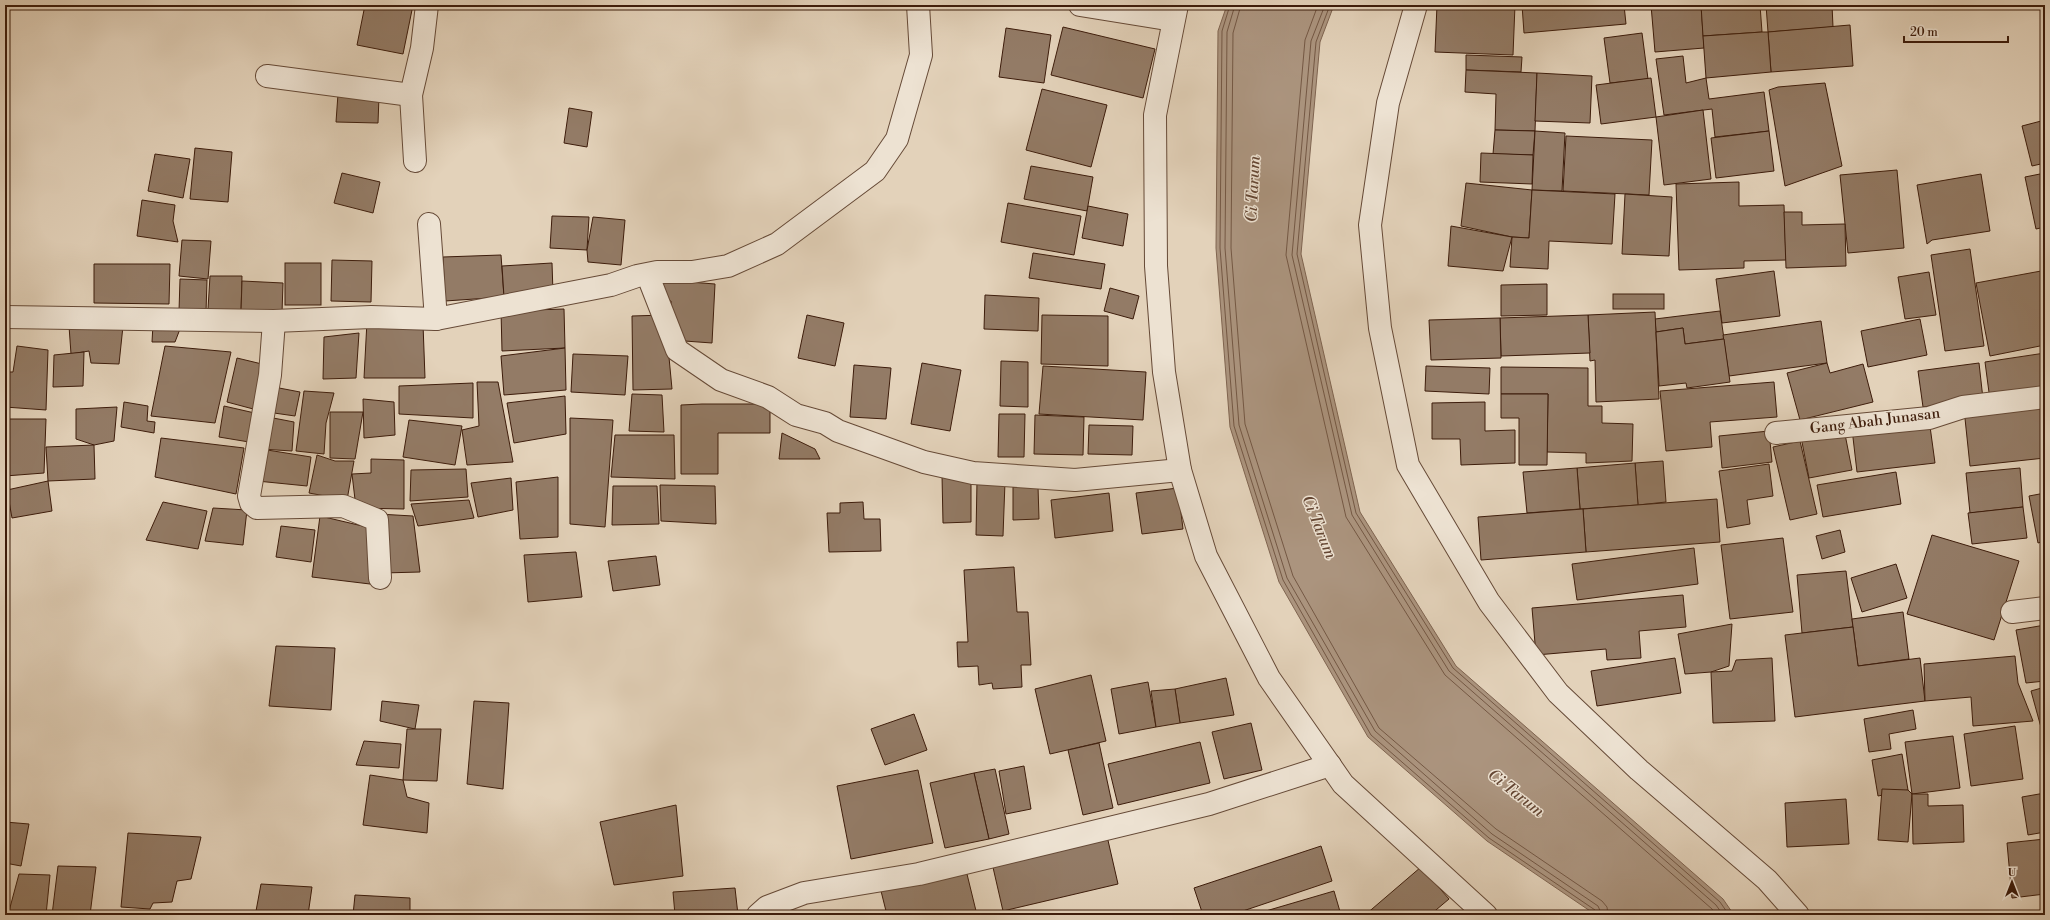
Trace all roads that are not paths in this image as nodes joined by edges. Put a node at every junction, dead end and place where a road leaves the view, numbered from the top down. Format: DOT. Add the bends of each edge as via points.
graph roads {
  1 [pos="427,5"];
  2 [pos="918,5"];
  3 [pos="1080,5"];
  4 [pos="1416,5"];
  5 [pos="1175,13"];
  6 [pos="267,76"];
  7 [pos="411,95"];
  8 [pos="415,161"];
  9 [pos="429,224"];
  10 [pos="648,276"];
  11 [pos="5,317"];
  12 [pos="436,319"];
  13 [pos="274,321"];
  14 [pos="2045,398"];
  15 [pos="1776,433"];
  16 [pos="1180,470"];
  17 [pos="380,578"];
  18 [pos="2045,608"];
  19 [pos="2012,612"];
  20 [pos="1330,765"];
  21 [pos="758,915"];
  22 [pos="1486,915"];
  23 [pos="1798,915"];
  1 -- 7 [label="street" via="422,48"];
  2 -- 12 [label="street" via="921,55 897,139 875,171 777,244 728,266 692,272 657,272 611,285"];
  3 -- 5 [label="street"];
  4 -- 23 [label="street" via="1388,103 1370,225 1380,328 1408,465 1489,602 1558,693 1639,770 1767,880"];
  5 -- 16 [label="street" via="1155,115 1156,266 1164,372"];
  6 -- 7 [label="street"];
  7 -- 8 [label="street"];
  9 -- 12 [label="street"];
  10 -- 16 [label="street" via="678,350 721,380 768,397 796,415 825,423 838,431 924,462 973,473 1075,480"];
  11 -- 13 [label="street"];
  12 -- 13 [label="street" via="371,317"];
  13 -- 17 [label="street" via="270,375 250,496 251,503 257,508 343,506 376,520"];
  14 -- 15 [label="street, Gang Abah Junasan" via="1963,407 1929,418"];
  16 -- 20 [label="street" via="1206,556 1268,678"];
  18 -- 19 [label="street"];
  20 -- 21 [label="street" via="1209,804 920,874 804,893 767,907"];
  20 -- 22 [label="street" via="1344,784"];
}
